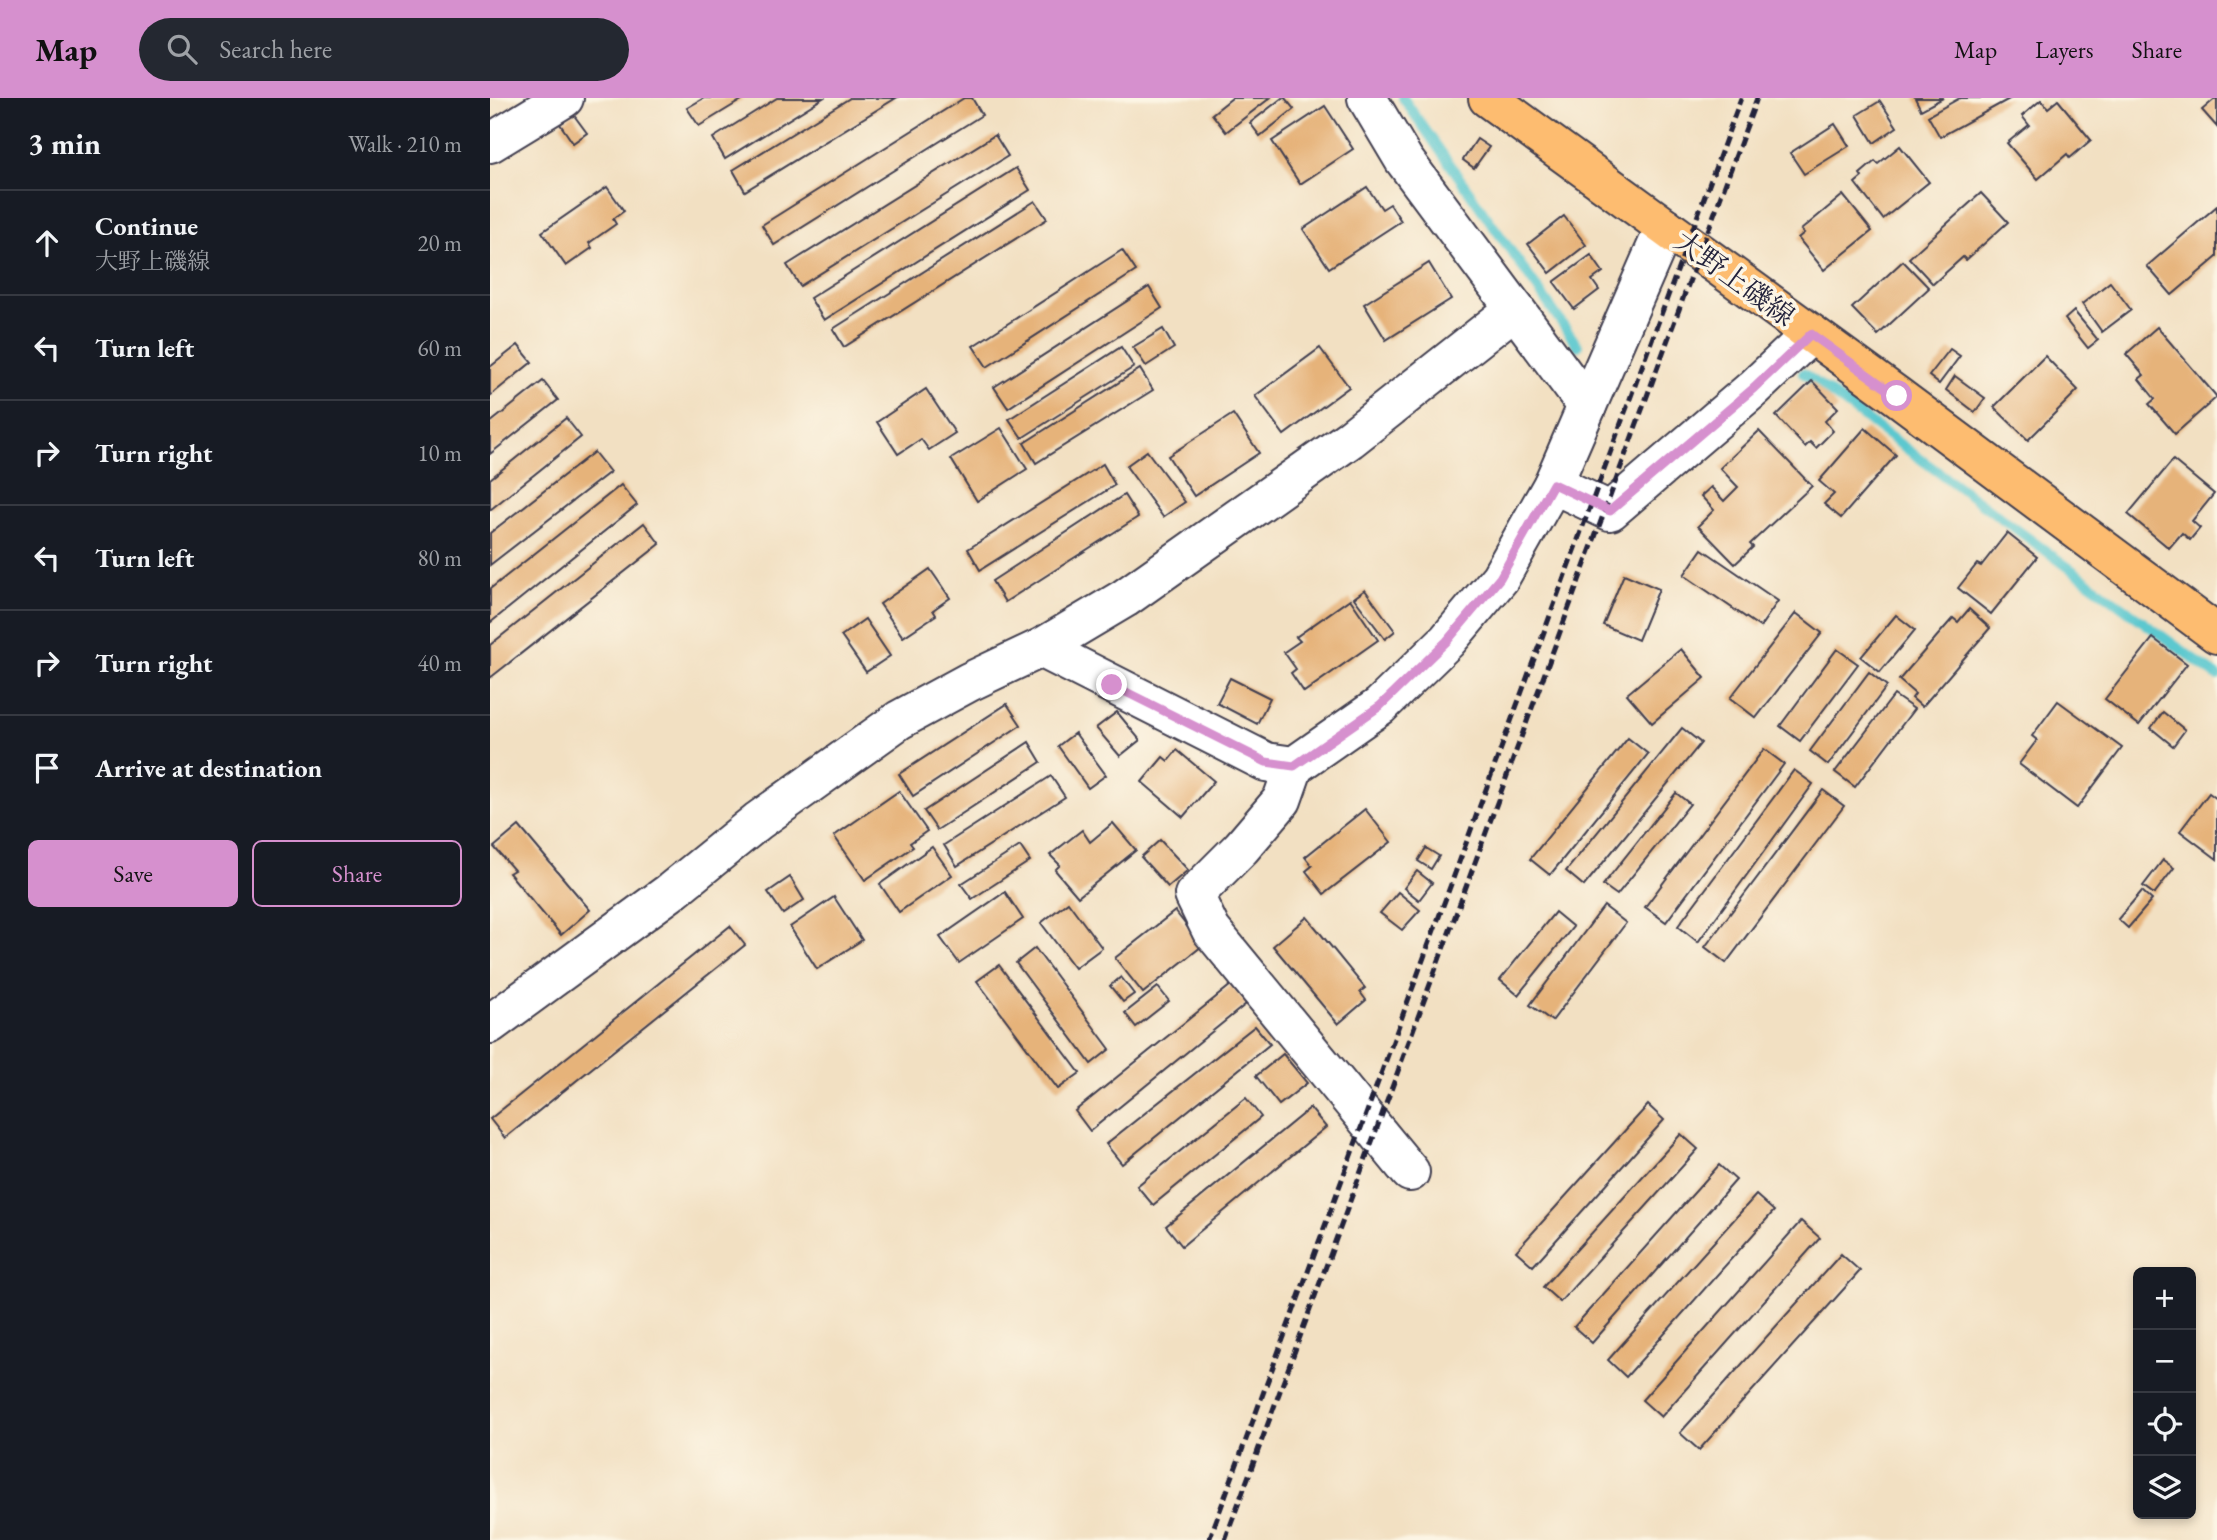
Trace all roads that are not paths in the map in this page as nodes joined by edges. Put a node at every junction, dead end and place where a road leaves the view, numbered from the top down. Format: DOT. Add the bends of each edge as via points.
graph roads {
  1 [pos="564,98"];
  2 [pos="1367,98"];
  3 [pos="1488,98"];
  4 [pos="490,143"];
  5 [pos="1665,228"];
  6 [pos="1515,309"];
  7 [pos="1811,334"];
  8 [pos="1587,406"];
  9 [pos="1553,484"];
  10 [pos="2217,634"];
  11 [pos="1041,648"];
  12 [pos="1294,766"];
  13 [pos="490,1024"];
  14 [pos="1410,1172"];
  1 -- 4 [label="street"];
  2 -- 6 [label="street" via="1404,160"];
  3 -- 5 [label="main road, 大野上磯線"];
  5 -- 7 [label="main road, 大野上磯線"];
  5 -- 8 [label="street"];
  6 -- 8 [label="street"];
  6 -- 11 [label="street" via="1350,439 1125,598"];
  7 -- 9 [label="street" via="1610,511"];
  7 -- 10 [label="main road, 大野上磯線"];
  8 -- 9 [label="street"];
  9 -- 12 [label="street" via="1500,578 1447,641 1380,706"];
  11 -- 12 [label="street" via="1266,762"];
  11 -- 13 [label="street" via="899,720"];
  12 -- 14 [label="street" via="1282,800 1194,895 1211,930"];
}
